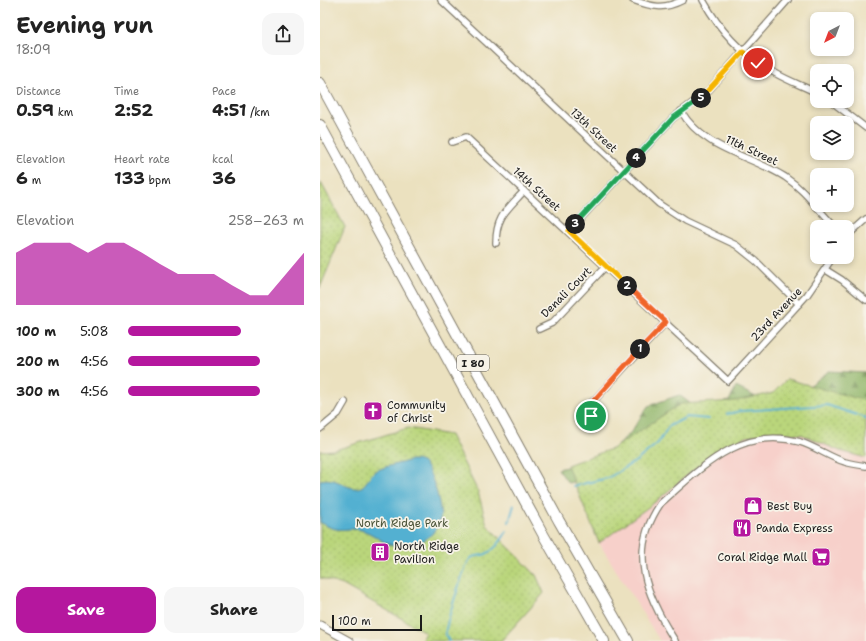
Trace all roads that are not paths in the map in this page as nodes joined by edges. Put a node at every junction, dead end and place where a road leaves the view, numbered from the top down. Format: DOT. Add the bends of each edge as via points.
graph roads {
  1 [pos="441,0"];
  2 [pos="633,0"];
  3 [pos="683,0"];
  4 [pos="703,0"];
  5 [pos="788,0"];
  6 [pos="743,52"];
  7 [pos="320,83"];
  8 [pos="810,90"];
  9 [pos="840,108"];
  10 [pos="681,111"];
  11 [pos="320,125"];
  12 [pos="866,128"];
  13 [pos="452,142"];
  14 [pos="624,171"];
  15 [pos="524,191"];
  16 [pos="866,219"];
  17 [pos="829,220"];
  18 [pos="854,230"];
  19 [pos="569,231"];
  20 [pos="496,243"];
  21 [pos="829,264"];
  22 [pos="606,266"];
  23 [pos="826,270"];
  24 [pos="866,300"];
  25 [pos="799,304"];
  26 [pos="666,322"];
  27 [pos="539,329"];
  28 [pos="728,381"];
  29 [pos="346,402"];
  30 [pos="588,407"];
  31 [pos="320,429"];
  32 [pos="866,466"];
  33 [pos="320,625"];
  34 [pos="348,641"];
  35 [pos="604,641"];
  36 [pos="628,641"];
  37 [pos="675,641"];
  1 -- 14 [label="street, 13th Street"];
  2 -- 3 [label="street" via="662,8"];
  4 -- 6 [label="street" via="717,23"];
  5 -- 6 [label="street"];
  6 -- 8 [label="street" via="769,70"];
  6 -- 10 [label="street" via="708,91"];
  7 -- 36 [label="highway, I 80" via="559,521"];
  9 -- 12 [label="street"];
  10 -- 14 [label="street"];
  10 -- 17 [label="street, 11th Street" via="692,128 706,139 773,170 796,185"];
  11 -- 35 [label="highway, I 80"];
  13 -- 15 [label="street, 14th Street" via="466,137"];
  14 -- 19 [label="street"];
  14 -- 25 [label="street, 13th Street" via="673,214 724,238 746,253"];
  15 -- 19 [label="street, 14th Street"];
  15 -- 20 [label="street" via="500,218 496,230"];
  16 -- 18 [label="street"];
  19 -- 22 [label="street, 14th Street"];
  21 -- 23 [label="street, 23rd Avenue"];
  22 -- 26 [label="street, 14th Street"];
  22 -- 27 [label="street, Denali Court" via="552,323"];
  23 -- 24 [label="street"];
  23 -- 25 [label="street, 23rd Avenue"];
  25 -- 28 [label="street, 23rd Avenue"];
  26 -- 28 [label="street, 14th Street"];
  26 -- 30 [label="street"];
  29 -- 31 [label="street" via="338,414"];
  32 -- 37 [label="street" via="844,462 799,442 779,438 758,439 719,454 661,503 654,512 646,532 644,570 652,602"];
  33 -- 34 [label="street"];
}
